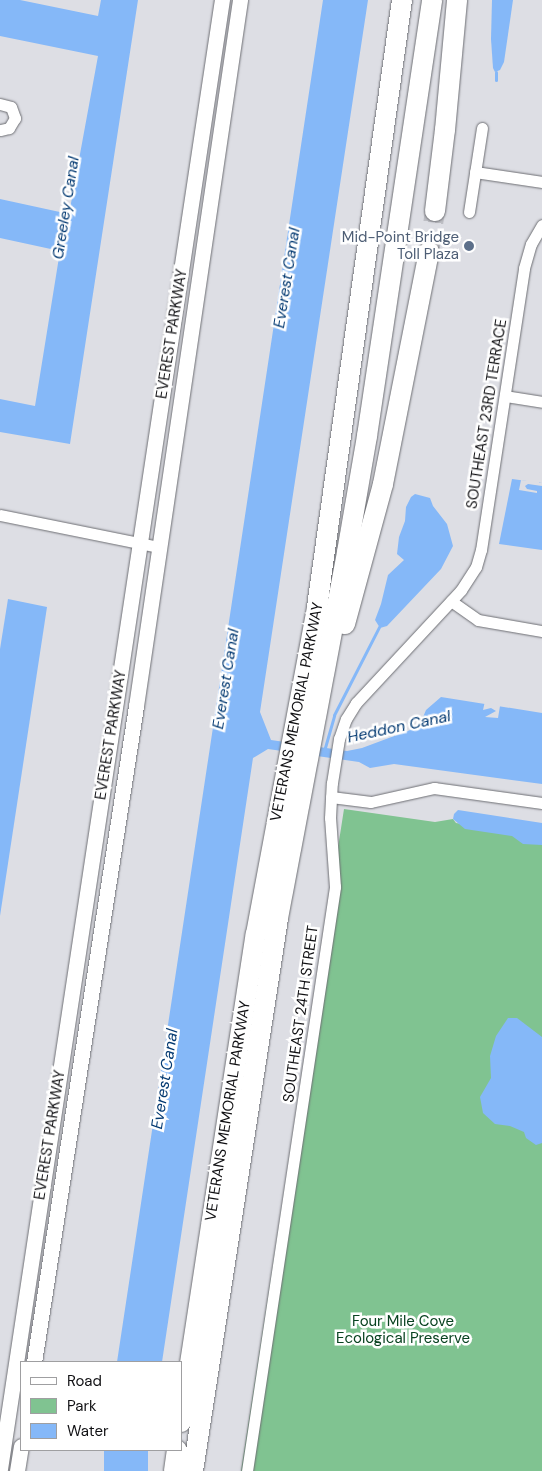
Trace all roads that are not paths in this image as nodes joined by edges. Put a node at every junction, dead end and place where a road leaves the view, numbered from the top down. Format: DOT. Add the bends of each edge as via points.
graph roads {
  1 [pos="222,0"];
  2 [pos="240,0"];
  3 [pos="402,0"];
  4 [pos="432,0"];
  5 [pos="457,0"];
  6 [pos="208,90"];
  7 [pos="226,93"];
  8 [pos="0,104"];
  9 [pos="482,128"];
  10 [pos="0,130"];
  11 [pos="476,172"];
  12 [pos="542,182"];
  13 [pos="435,211"];
  14 [pos="470,212"];
  15 [pos="542,225"];
  16 [pos="429,252"];
  17 [pos="505,396"];
  18 [pos="542,402"];
  19 [pos="0,514"];
  20 [pos="140,544"];
  21 [pos="160,547"];
  22 [pos="451,601"];
  23 [pos="542,631"];
  24 [pos="303,733"];
  25 [pos="297,765"];
  26 [pos="331,797"];
  27 [pos="542,803"];
  28 [pos="84,908"];
  29 [pos="104,911"];
  30 [pos="23,1318"];
  31 [pos="40,1320"];
  32 [pos="34,1361"];
  33 [pos="182,1415"];
  34 [pos="20,1451"];
  35 [pos="177,1451"];
  36 [pos="0,1469"];
  37 [pos="17,1471"];
  38 [pos="174,1471"];
  39 [pos="193,1471"];
  40 [pos="247,1471"];
  1 -- 6 [label="street, EVEREST PARKWAY"];
  2 -- 7 [label="street, EVEREST PARKWAY"];
  3 -- 24 [label="highway, VETERANS MEMORIAL PARKWAY" via="367,234"];
  4 -- 24 [label="highway, VETERANS MEMORIAL PARKWAY" via="367,436"];
  5 -- 13 [label="highway" via="446,130"];
  6 -- 7 [label="street"];
  6 -- 20 [label="street, EVEREST PARKWAY"];
  7 -- 21 [label="street, EVEREST PARKWAY"];
  8 -- 10 [label="street" via="10,107 15,118 9,128"];
  9 -- 11 [label="street"];
  11 -- 12 [label="street"];
  11 -- 14 [label="street"];
  15 -- 17 [label="street, SOUTHEAST 23RD TERRACE" via="526,260"];
  16 -- 24 [label="highway, VETERANS MEMORIAL PARKWAY" via="373,527"];
  17 -- 18 [label="street"];
  17 -- 22 [label="street, SOUTHEAST 23RD TERRACE" via="482,550 471,576"];
  19 -- 20 [label="street"];
  20 -- 21 [label="street"];
  20 -- 28 [label="street, EVEREST PARKWAY"];
  21 -- 29 [label="street, EVEREST PARKWAY"];
  22 -- 23 [label="street" via="478,620"];
  22 -- 26 [label="street, SOUTHEAST 24TH STREET" via="356,703 346,719 337,747"];
  24 -- 25 [label="highway, VETERANS MEMORIAL PARKWAY"];
  25 -- 33 [label="highway, VETERANS MEMORIAL PARKWAY" via="254,943"];
  25 -- 39 [label="highway, VETERANS MEMORIAL PARKWAY"];
  26 -- 27 [label="street" via="372,802 434,788"];
  26 -- 40 [label="street, SOUTHEAST 24TH STREET" via="335,886"];
  28 -- 29 [label="street"];
  28 -- 30 [label="street, EVEREST PARKWAY"];
  29 -- 31 [label="street, EVEREST PARKWAY"];
  30 -- 31 [label="street"];
  30 -- 36 [label="street, EVEREST PARKWAY"];
  31 -- 32 [label="street, EVEREST PARKWAY"];
  34 -- 37 [label="street"];
  35 -- 38 [label="highway"];
}
